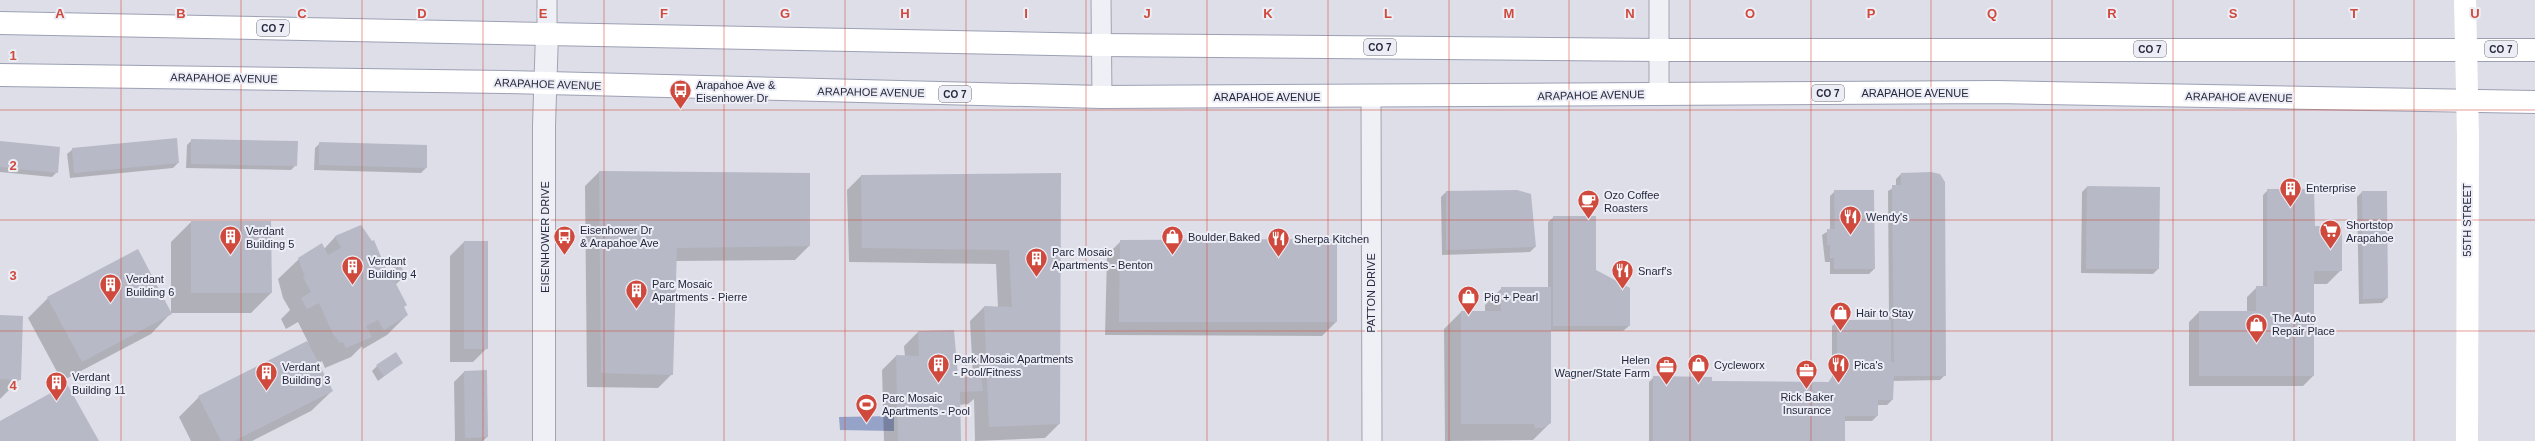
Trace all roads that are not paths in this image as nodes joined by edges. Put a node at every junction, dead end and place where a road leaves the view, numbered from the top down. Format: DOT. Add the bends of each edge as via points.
graph roads {
  1 [pos="547,0"];
  2 [pos="1101,0"];
  3 [pos="1659,0"];
  4 [pos="2465,0"];
  5 [pos="0,23"];
  6 [pos="547,34"];
  7 [pos="1101,46"];
  8 [pos="2466,48"];
  9 [pos="1659,50"];
  10 [pos="2535,50"];
  11 [pos="0,75"];
  12 [pos="546,84"];
  13 [pos="1659,94"];
  14 [pos="1102,97"];
  15 [pos="1371,97"];
  16 [pos="2467,100"];
  17 [pos="2535,102"];
  18 [pos="544,441"];
  19 [pos="1372,441"];
  20 [pos="2467,441"];
  1 -- 6 [label="street"];
  2 -- 7 [label="street"];
  3 -- 9 [label="street"];
  4 -- 8 [label="main road, 55TH STREET"];
  5 -- 6 [label="main road, CO 7"];
  6 -- 7 [label="main road, CO 7"];
  6 -- 12 [label="street, EISENHOWER DRIVE"];
  7 -- 9 [label="main road, CO 7"];
  7 -- 14 [label="street"];
  8 -- 9 [label="main road, CO 7"];
  8 -- 10 [label="main road, CO 7"];
  8 -- 16 [label="main road, 55TH STREET"];
  9 -- 13 [label="street"];
  11 -- 12 [label="main road, ARAPAHOE AVENUE / CO 7"];
  12 -- 14 [label="main road, ARAPAHOE AVENUE / CO 7"];
  12 -- 18 [label="street, EISENHOWER DRIVE"];
  13 -- 15 [label="main road, ARAPAHOE AVENUE / CO 7"];
  13 -- 16 [label="main road, ARAPAHOE AVENUE / CO 7" via="1996,92"];
  14 -- 15 [label="main road, ARAPAHOE AVENUE / CO 7"];
  15 -- 19 [label="street, PATTON DRIVE"];
  16 -- 17 [label="main road, ARAPAHOE AVENUE / CO 7"];
  16 -- 20 [label="main road, 55TH STREET"];
}
